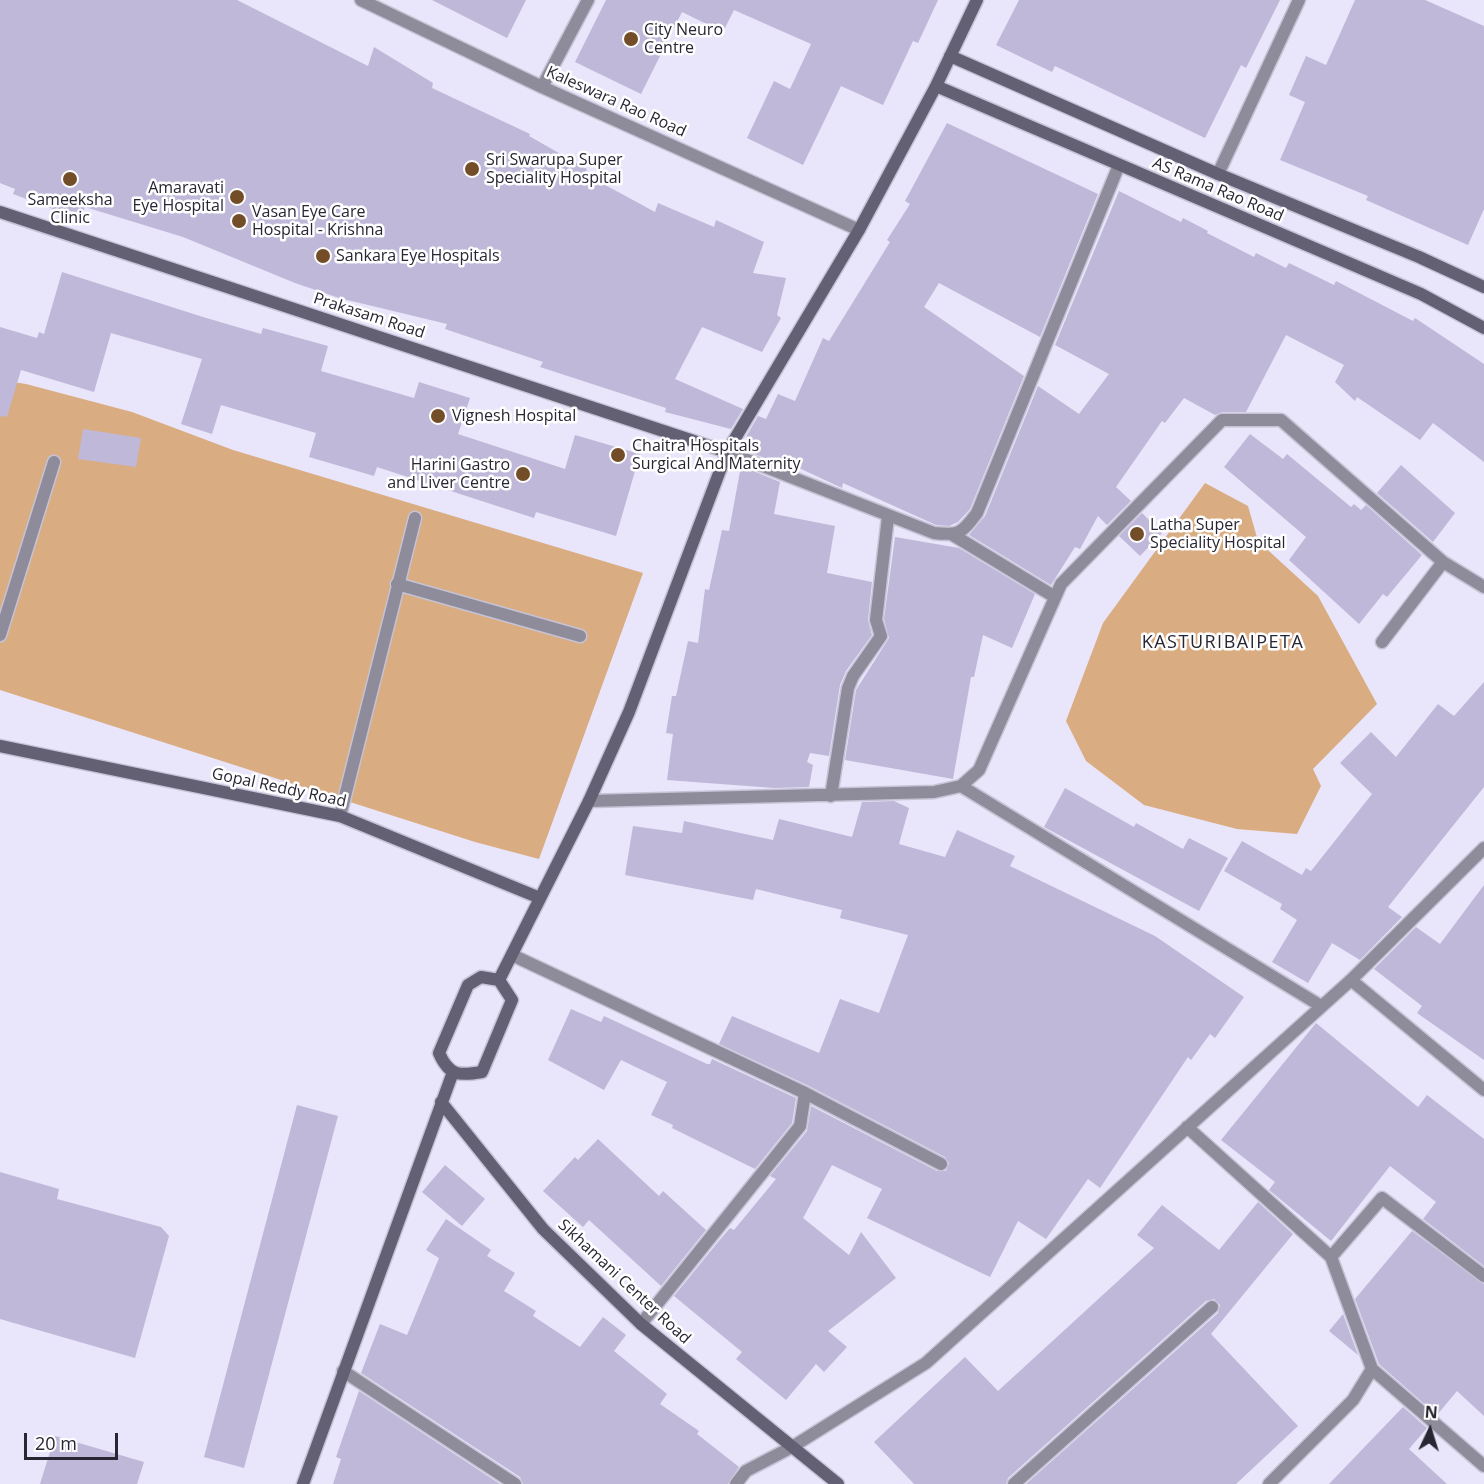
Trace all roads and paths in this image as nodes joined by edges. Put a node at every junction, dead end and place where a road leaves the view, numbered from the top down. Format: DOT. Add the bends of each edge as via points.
graph roads {
  1 [pos="361,0"];
  2 [pos="588,0"];
  3 [pos="976,0"];
  4 [pos="1299,0"];
  5 [pos="950,56"];
  6 [pos="936,86"];
  7 [pos="542,87"];
  8 [pos="1119,165"];
  9 [pos="1218,174"];
  10 [pos="0,212"];
  11 [pos="859,230"];
  12 [pos="1483,284"];
  13 [pos="1484,328"];
  14 [pos="727,452"];
  15 [pos="54,462"];
  16 [pos="888,517"];
  17 [pos="415,518"];
  18 [pos="953,535"];
  19 [pos="1443,562"];
  20 [pos="397,584"];
  21 [pos="1484,587"];
  22 [pos="1055,597"];
  23 [pos="0,635"];
  24 [pos="580,636"];
  25 [pos="1382,642"];
  26 [pos="0,746"];
  27 [pos="961,786"];
  28 [pos="831,796"];
  29 [pos="590,801"];
  30 [pos="340,816"];
  31 [pos="1484,848"];
  32 [pos="540,898"];
  33 [pos="512,955"];
  34 [pos="499,980"];
  35 [pos="1351,980"];
  36 [pos="1321,1006"];
  37 [pos="453,1072"];
  38 [pos="1484,1090"];
  39 [pos="805,1093"];
  40 [pos="441,1102"];
  41 [pos="1187,1127"];
  42 [pos="941,1164"];
  43 [pos="1331,1257"];
  44 [pos="1484,1276"];
  45 [pos="1212,1307"];
  46 [pos="641,1324"];
  47 [pos="1372,1369"];
  48 [pos="343,1371"];
  49 [pos="792,1447"];
  50 [pos="1484,1466"];
  51 [pos="303,1484"];
  52 [pos="515,1484"];
  53 [pos="736,1484"];
  54 [pos="838,1484"];
  55 [pos="1014,1484"];
  56 [pos="1269,1484"];
  1 -- 7 [label="street, Kaleswara Rao Road"];
  2 -- 7 [label="street"];
  3 -- 5 [label="street"];
  4 -- 9 [label="street"];
  5 -- 6 [label="street"];
  5 -- 9 [label="street, AS Rama Rao Road"];
  6 -- 8 [label="street, AS Rama Rao Road"];
  6 -- 11 [label="street"];
  7 -- 11 [label="street, Kaleswara Rao Road"];
  8 -- 13 [label="street, AS Rama Rao Road" via="1421,294"];
  8 -- 18 [label="street" via="977,513 965,530"];
  9 -- 12 [label="street, AS Rama Rao Road"];
  10 -- 14 [label="street, Prakasam Road"];
  11 -- 14 [label="street"];
  14 -- 16 [label="street"];
  14 -- 29 [label="street" via="629,712"];
  15 -- 23 [label="street"];
  16 -- 18 [label="street" via="934,533"];
  16 -- 28 [label="street" via="876,620 881,636 848,688"];
  17 -- 20 [label="street"];
  18 -- 22 [label="street"];
  19 -- 21 [label="street"];
  19 -- 22 [label="street" via="1281,420 1222,420 1061,584"];
  19 -- 25 [label="street"];
  20 -- 24 [label="street"];
  20 -- 30 [label="street"];
  22 -- 27 [label="street" via="978,770"];
  26 -- 30 [label="street, Gopal Reddy Road"];
  27 -- 28 [label="street" via="934,792"];
  27 -- 36 [label="street"];
  28 -- 29 [label="street"];
  29 -- 32 [label="street"];
  30 -- 32 [label="street, Gopal Reddy Road"];
  31 -- 35 [label="street"];
  32 -- 33 [label="street"];
  33 -- 34 [label="street"];
  33 -- 39 [label="street"];
  34 -- 37 [label="street" via="512,1000 482,1072"];
  34 -- 37 [label="street" via="481,977 468,985 439,1053 445,1067"];
  35 -- 36 [label="street"];
  35 -- 38 [label="street"];
  36 -- 41 [label="street"];
  37 -- 40 [label="street"];
  39 -- 42 [label="street"];
  39 -- 46 [label="street" via="800,1126"];
  40 -- 46 [label="street, Sikhamani Center Road" via="543,1229"];
  40 -- 48 [label="street"];
  41 -- 43 [label="street"];
  41 -- 49 [label="street" via="926,1363"];
  43 -- 44 [label="street" via="1382,1198"];
  43 -- 47 [label="street"];
  45 -- 55 [label="street"];
  46 -- 49 [label="street, Sikhamani Center Road"];
  47 -- 50 [label="street"];
  47 -- 56 [label="street" via="1353,1400"];
  48 -- 51 [label="street"];
  48 -- 52 [label="street"];
  49 -- 53 [label="street" via="746,1471"];
  49 -- 54 [label="street, Sikhamani Center Road"];
}
